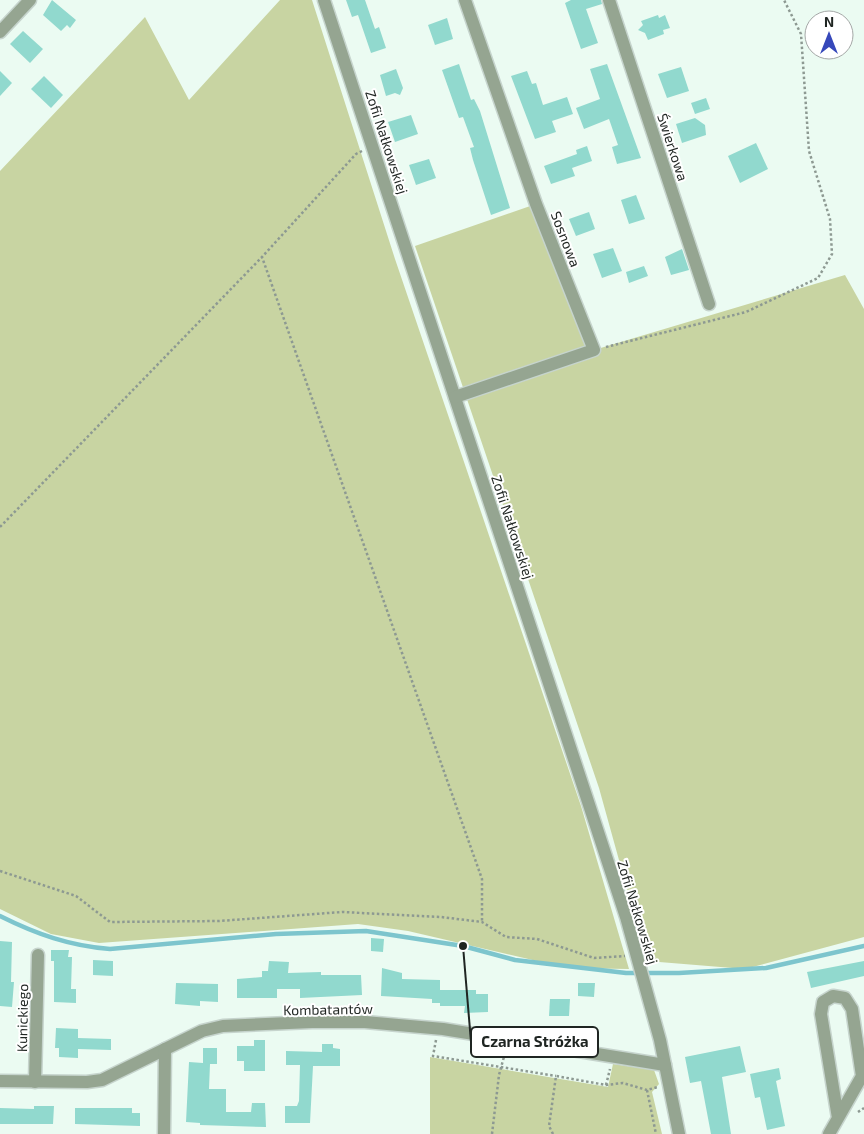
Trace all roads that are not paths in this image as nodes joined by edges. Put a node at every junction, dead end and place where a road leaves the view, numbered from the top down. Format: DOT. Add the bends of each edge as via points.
graph roads {
  1 [pos="30,0"];
  2 [pos="324,0"];
  3 [pos="465,0"];
  4 [pos="609,0"];
  5 [pos="0,32"];
  6 [pos="709,304"];
  7 [pos="455,397"];
  8 [pos="38,955"];
  9 [pos="165,1050"];
  10 [pos="665,1065"];
  11 [pos="0,1081"];
  12 [pos="36,1082"];
  13 [pos="838,1118"];
  14 [pos="164,1134"];
  15 [pos="679,1134"];
  16 [pos="829,1134"];
  1 -- 5 [label="street"];
  2 -- 7 [label="street, Zofii Nałkowskiej"];
  3 -- 7 [label="street, Sosnowa" via="536,204 594,350"];
  4 -- 6 [label="street, Świerkowa"];
  7 -- 10 [label="street, Zofii Nałkowskiej" via="638,961"];
  8 -- 12 [label="street, Kunickiego"];
  9 -- 10 [label="street, Kombatantów" via="202,1031 223,1026 365,1022 439,1028"];
  9 -- 12 [label="street, Kombatantów" via="102,1080"];
  9 -- 14 [label="street"];
  10 -- 15 [label="street, Zofii Nałkowskiej"];
  11 -- 12 [label="street, Kombatantów"];
  13 -- 13 [label="street" via="862,1076 852,1009 844,998 833,996 823,1002 821,1014"];
  13 -- 16 [label="street"];
}
